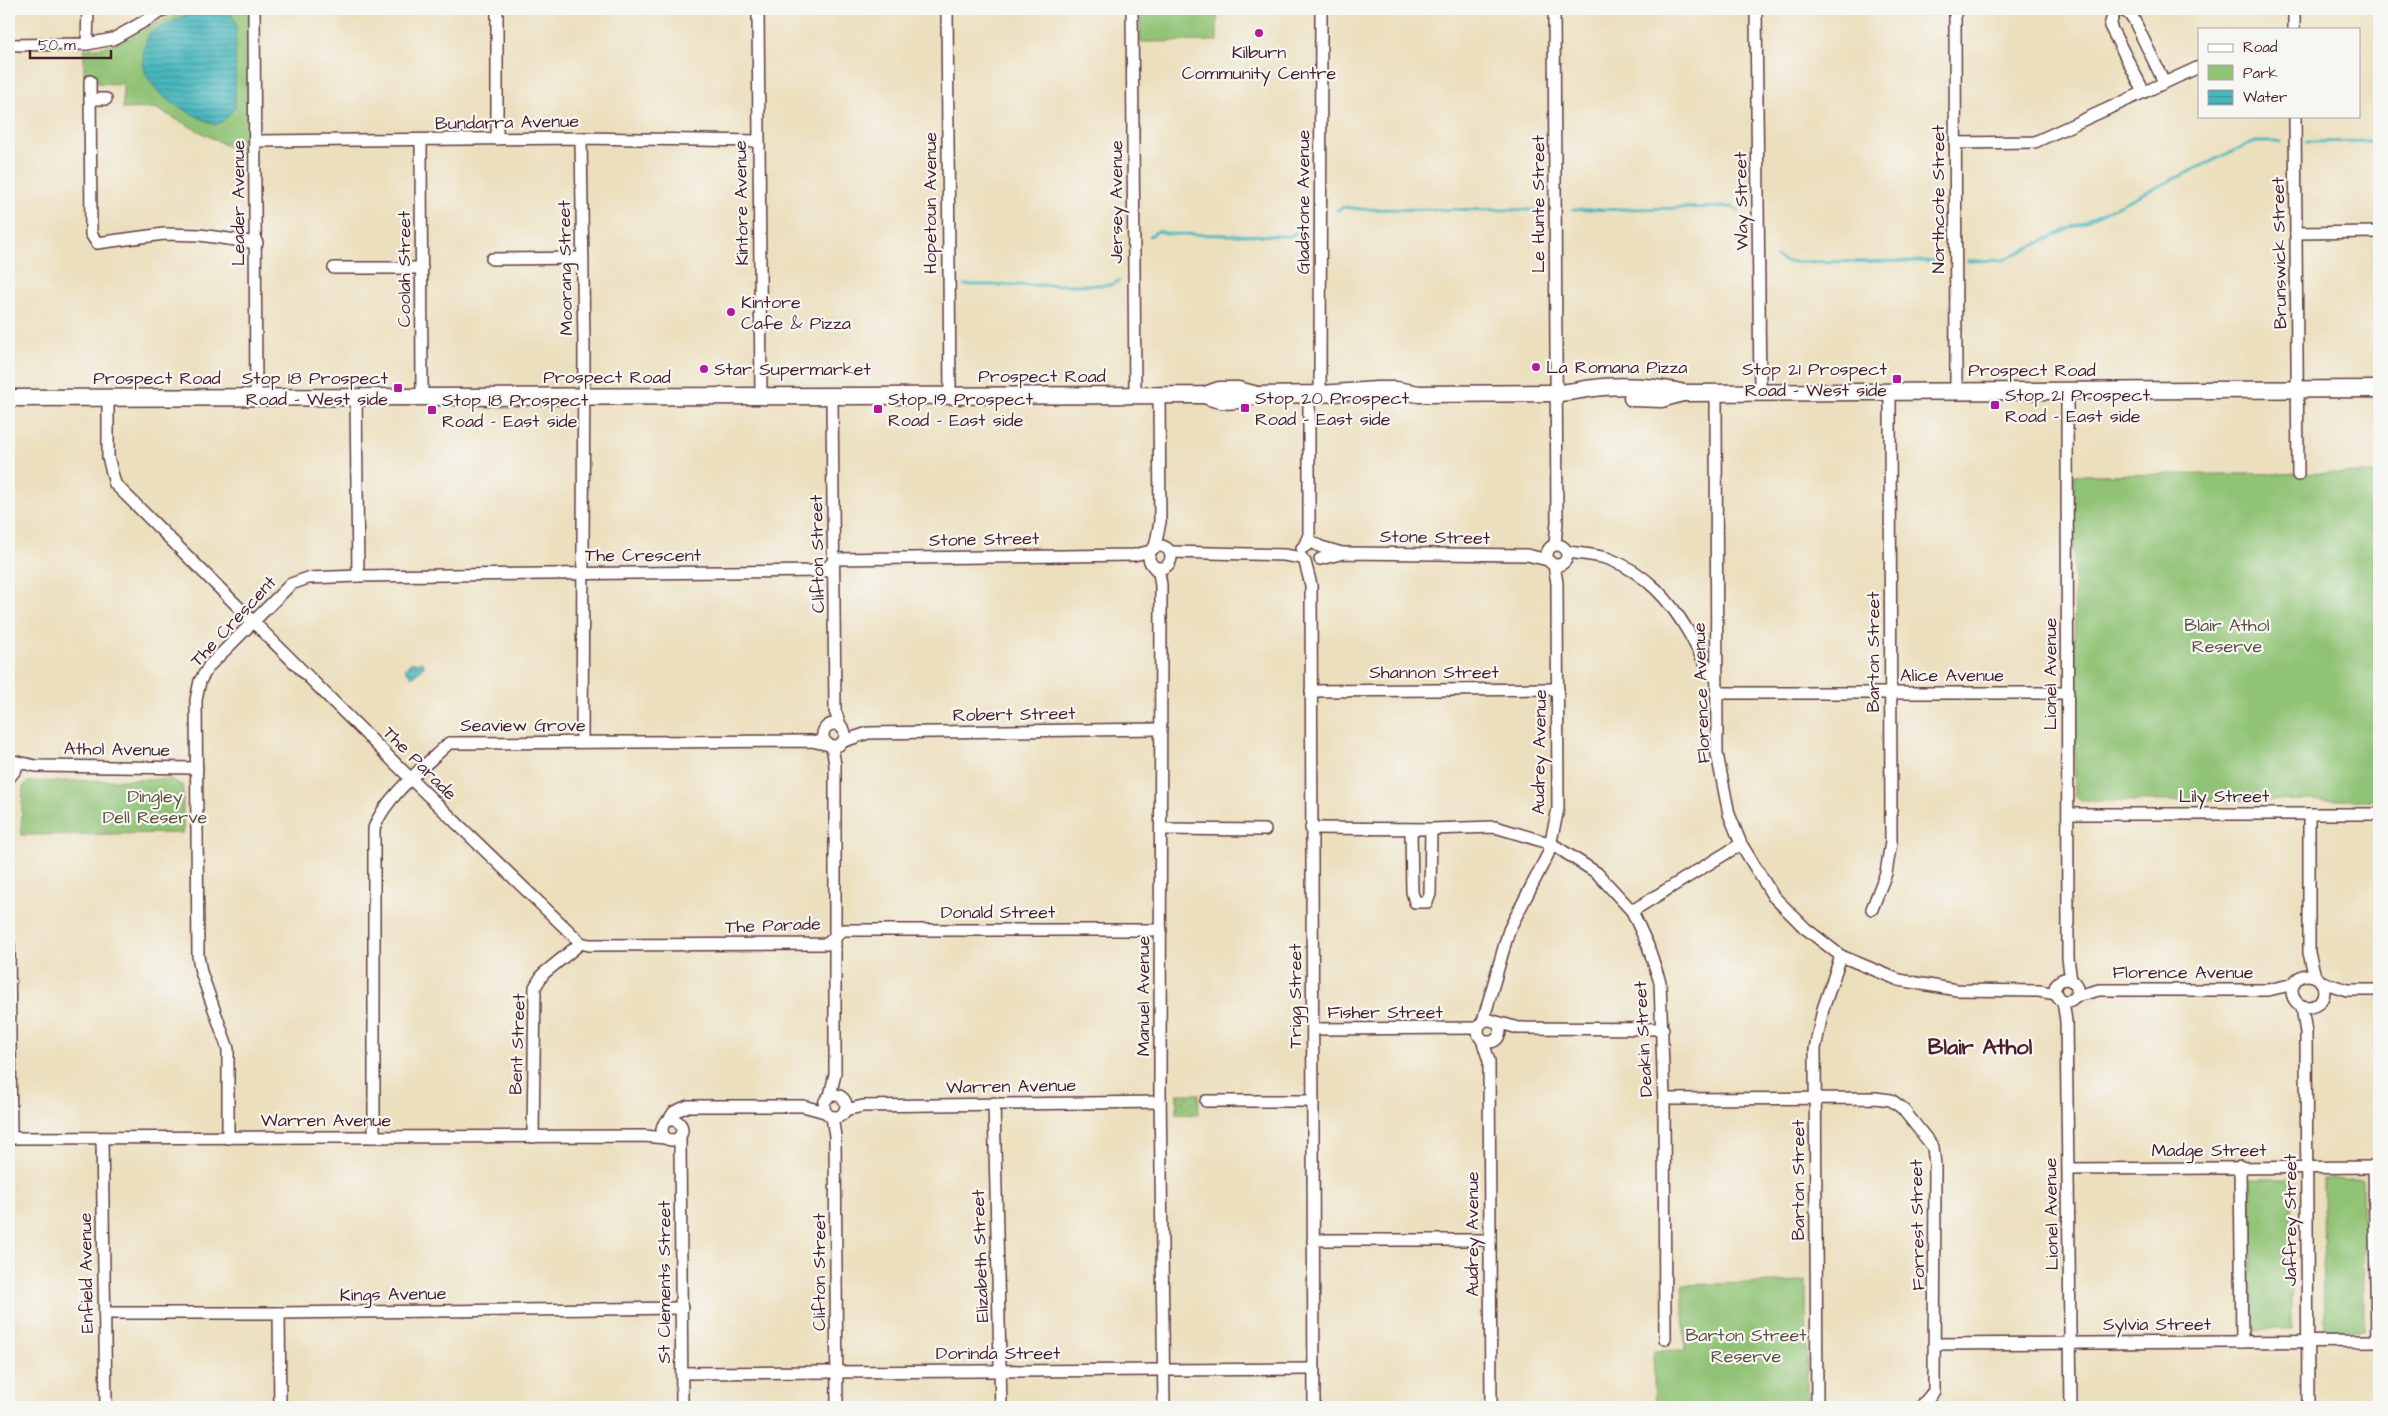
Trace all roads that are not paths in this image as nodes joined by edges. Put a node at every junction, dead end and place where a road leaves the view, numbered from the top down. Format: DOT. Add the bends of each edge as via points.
graph roads {
  1 [pos="88,9"];
  2 [pos="166,9"];
  3 [pos="254,9"];
  4 [pos="497,9"];
  5 [pos="758,9"];
  6 [pos="947,9"];
  7 [pos="1132,9"];
  8 [pos="1321,9"];
  9 [pos="1756,9"];
  10 [pos="1955,9"];
  11 [pos="2294,9"];
  12 [pos="1553,10"];
  13 [pos="2294,28"];
  14 [pos="87,44"];
  15 [pos="9,45"];
  16 [pos="2198,66"];
  17 [pos="90,81"];
  18 [pos="2164,82"];
  19 [pos="2144,92"];
  20 [pos="90,98"];
  21 [pos="106,99"];
  22 [pos="2295,118"];
  23 [pos="581,138"];
  24 [pos="421,140"];
  25 [pos="497,140"];
  26 [pos="256,141"];
  27 [pos="758,141"];
  28 [pos="1955,143"];
  29 [pos="2379,232"];
  30 [pos="2296,233"];
  31 [pos="257,243"];
  32 [pos="583,258"];
  33 [pos="492,259"];
  34 [pos="334,268"];
  35 [pos="422,268"];
  36 [pos="2379,389"];
  37 [pos="1956,390"];
  38 [pos="2298,390"];
  39 [pos="2067,391"];
  40 [pos="1716,392"];
  41 [pos="1760,392"];
  42 [pos="1890,392"];
  43 [pos="1557,393"];
  44 [pos="1315,394"];
  45 [pos="1159,395"];
  46 [pos="761,396"];
  47 [pos="950,396"];
  48 [pos="1135,396"];
  49 [pos="256,397"];
  50 [pos="356,397"];
  51 [pos="422,397"];
  52 [pos="584,397"];
  53 [pos="832,397"];
  54 [pos="9,398"];
  55 [pos="108,398"];
  56 [pos="2298,474"];
  57 [pos="1160,522"];
  58 [pos="1311,553"];
  59 [pos="1558,555"];
  60 [pos="1152,556"];
  61 [pos="1169,557"];
  62 [pos="835,559"];
  63 [pos="583,573"];
  64 [pos="358,576"];
  65 [pos="1161,585"];
  66 [pos="253,621"];
  67 [pos="1716,679"];
  68 [pos="1558,689"];
  69 [pos="1311,691"];
  70 [pos="1716,693"];
  71 [pos="1890,693"];
  72 [pos="2068,693"];
  73 [pos="835,711"];
  74 [pos="826,729"];
  75 [pos="1161,729"];
  76 [pos="838,739"];
  77 [pos="812,741"];
  78 [pos="582,742"];
  79 [pos="10,757"];
  80 [pos="36,766"];
  81 [pos="197,768"];
  82 [pos="11,776"];
  83 [pos="411,779"];
  84 [pos="2068,814"];
  85 [pos="2309,814"];
  86 [pos="2379,814"];
  87 [pos="1311,828"];
  88 [pos="1161,829"];
  89 [pos="1411,829"];
  90 [pos="1431,829"];
  91 [pos="1265,830"];
  92 [pos="1552,844"];
  93 [pos="1741,844"];
  94 [pos="1872,910"];
  95 [pos="1632,911"];
  96 [pos="1161,930"];
  97 [pos="836,934"];
  98 [pos="581,943"];
  99 [pos="9,944"];
  100 [pos="9,952"];
  101 [pos="2309,953"];
  102 [pos="1841,956"];
  103 [pos="2319,979"];
  104 [pos="2298,980"];
  105 [pos="2066,990"];
  106 [pos="2268,990"];
  107 [pos="2348,990"];
  108 [pos="2379,990"];
  109 [pos="2293,997"];
  110 [pos="2320,1002"];
  111 [pos="2302,1007"];
  112 [pos="1485,1028"];
  113 [pos="1518,1028"];
  114 [pos="1663,1028"];
  115 [pos="1313,1029"];
  116 [pos="2306,1033"];
  117 [pos="1496,1038"];
  118 [pos="1489,1061"];
  119 [pos="1815,1098"];
  120 [pos="1664,1099"];
  121 [pos="1206,1101"];
  122 [pos="1313,1101"];
  123 [pos="1160,1102"];
  124 [pos="994,1103"];
  125 [pos="835,1106"];
  126 [pos="671,1123"];
  127 [pos="644,1136"];
  128 [pos="374,1137"];
  129 [pos="533,1137"];
  130 [pos="10,1138"];
  131 [pos="102,1138"];
  132 [pos="228,1138"];
  133 [pos="671,1138"];
  134 [pos="2240,1166"];
  135 [pos="2377,1167"];
  136 [pos="2308,1168"];
  137 [pos="2069,1169"];
  138 [pos="1313,1240"];
  139 [pos="1490,1240"];
  140 [pos="682,1308"];
  141 [pos="104,1313"];
  142 [pos="279,1313"];
  143 [pos="1665,1339"];
  144 [pos="2308,1341"];
  145 [pos="2378,1341"];
  146 [pos="2070,1342"];
  147 [pos="2242,1342"];
  148 [pos="1936,1344"];
  149 [pos="1314,1369"];
  150 [pos="1164,1370"];
  151 [pos="1001,1371"];
  152 [pos="837,1372"];
  153 [pos="682,1373"];
  154 [pos="106,1407"];
  155 [pos="280,1407"];
  156 [pos="682,1407"];
  157 [pos="837,1407"];
  158 [pos="1001,1407"];
  159 [pos="1164,1407"];
  160 [pos="1314,1407"];
  161 [pos="1491,1407"];
  162 [pos="1817,1407"];
  163 [pos="1921,1407"];
  164 [pos="2071,1407"];
  165 [pos="2308,1407"];
  1 -- 14 [label="street"];
  2 -- 14 [label="street" via="113,39"];
  3 -- 26 [label="street, Leader Avenue"];
  4 -- 25 [label="street"];
  5 -- 27 [label="street, Kintore Avenue"];
  6 -- 47 [label="street, Hopetoun Avenue"];
  7 -- 48 [label="street, Jersey Avenue"];
  8 -- 44 [label="street, Gladstone Avenue"];
  9 -- 41 [label="street, Way Street"];
  10 -- 28 [label="street, Northcote Street"];
  11 -- 13 [label="street"];
  12 -- 43 [label="street, Le Hunte Street"];
  14 -- 15 [label="street"];
  16 -- 18 [label="street"];
  17 -- 20 [label="street"];
  18 -- 19 [label="street"];
  18 -- 19 [label="street" via="2133,18 2124,10 2114,12 2110,26"];
  19 -- 28 [label="street" via="2035,142"];
  20 -- 21 [label="street"];
  20 -- 31 [label="street" via="91,234 97,243 164,234"];
  22 -- 30 [label="street, Brunswick Street"];
  23 -- 25 [label="street, Bundarra Avenue"];
  23 -- 27 [label="street, Bundarra Avenue"];
  23 -- 32 [label="street, Moorang Street"];
  24 -- 25 [label="street, Bundarra Avenue"];
  24 -- 26 [label="street, Bundarra Avenue"];
  24 -- 35 [label="street, Coolah Street"];
  26 -- 31 [label="street, Leader Avenue"];
  27 -- 46 [label="street, Kintore Avenue"];
  28 -- 37 [label="street, Northcote Street"];
  29 -- 30 [label="street"];
  30 -- 38 [label="street, Brunswick Street"];
  31 -- 49 [label="street, Leader Avenue"];
  32 -- 33 [label="street"];
  32 -- 52 [label="street, Moorang Street"];
  34 -- 35 [label="street"];
  35 -- 51 [label="street, Coolah Street"];
  36 -- 38 [label="main road, Prospect Road"];
  37 -- 39 [label="main road, Prospect Road"];
  37 -- 42 [label="main road, Prospect Road"];
  38 -- 39 [label="main road, Prospect Road"];
  38 -- 56 [label="street, Brunswick Street"];
  39 -- 72 [label="street, Lionel Avenue"];
  40 -- 41 [label="main road, Prospect Road"];
  40 -- 43 [label="main road, Prospect Road" via="1684,393 1664,387 1595,388"];
  40 -- 67 [label="street, Florence Avenue"];
  41 -- 42 [label="main road, Prospect Road"];
  42 -- 71 [label="street, Barton Street"];
  43 -- 44 [label="main road, Prospect Road" via="1419,394 1396,390 1351,390"];
  43 -- 59 [label="street, Audrey Avenue"];
  44 -- 45 [label="main road, Prospect Road" via="1257,395 1219,390 1205,395"];
  44 -- 58 [label="street, Trigg Street" via="1309,522"];
  45 -- 48 [label="main road, Prospect Road"];
  45 -- 57 [label="street"];
  46 -- 52 [label="main road, Prospect Road"];
  46 -- 53 [label="main road, Prospect Road"];
  47 -- 48 [label="main road, Prospect Road"];
  47 -- 53 [label="main road, Prospect Road"];
  49 -- 50 [label="main road, Prospect Road"];
  49 -- 55 [label="main road, Prospect Road"];
  50 -- 51 [label="main road, Prospect Road"];
  50 -- 64 [label="street"];
  51 -- 52 [label="main road, Prospect Road"];
  52 -- 63 [label="street, Moorang Street"];
  53 -- 62 [label="street, Clifton Street"];
  54 -- 55 [label="main road, Prospect Road"];
  55 -- 66 [label="street, The Parade" via="108,457 115,484"];
  57 -- 60 [label="street"];
  57 -- 61 [label="street"];
  58 -- 59 [label="street, Stone Street"];
  58 -- 61 [label="street, Stone Street"];
  58 -- 69 [label="street, Trigg Street"];
  59 -- 67 [label="street, Stone Street" via="1608,558 1637,572 1654,585 1689,632"];
  59 -- 68 [label="street, Audrey Avenue"];
  60 -- 61 [label="street"];
  60 -- 61 [label="street" via="1158,568"];
  60 -- 62 [label="street, Stone Street"];
  60 -- 65 [label="street, Manuel Avenue" via="1160,573"];
  61 -- 65 [label="street, Manuel Avenue"];
  62 -- 63 [label="street, The Crescent" via="825,572"];
  62 -- 73 [label="street, Clifton Street"];
  63 -- 64 [label="street, The Crescent"];
  63 -- 78 [label="street, Moorang Street"];
  64 -- 66 [label="street, The Crescent" via="308,578 291,584"];
  65 -- 75 [label="street, Manuel Avenue"];
  66 -- 81 [label="street, The Crescent" via="209,666 200,681 196,700"];
  66 -- 83 [label="street, The Parade"];
  67 -- 70 [label="street, Florence Avenue"];
  68 -- 69 [label="street, Shannon Street"];
  68 -- 92 [label="street, Audrey Avenue" via="1558,809"];
  69 -- 87 [label="street, Trigg Street"];
  70 -- 71 [label="street, Alice Avenue"];
  70 -- 93 [label="street, Florence Avenue" via="1717,754 1729,814"];
  71 -- 72 [label="street, Alice Avenue"];
  71 -- 94 [label="street, Barton Street" via="1891,842 1886,873"];
  72 -- 84 [label="street, Lionel Avenue"];
  73 -- 74 [label="street, Clifton Street"];
  73 -- 76 [label="street, Clifton Street"];
  74 -- 76 [label="street" via="834,724"];
  74 -- 76 [label="street" via="824,740"];
  74 -- 77 [label="street"];
  75 -- 76 [label="street, Robert Street" via="868,733"];
  75 -- 88 [label="street, Manuel Avenue"];
  76 -- 77 [label="street, Seaview Grove"];
  76 -- 97 [label="street, Clifton Street" via="835,765"];
  77 -- 78 [label="street, Seaview Grove"];
  78 -- 83 [label="street, Seaview Grove" via="449,743"];
  79 -- 80 [label="street, Athol Avenue"];
  79 -- 82 [label="street" via="15,765"];
  80 -- 81 [label="street, Athol Avenue"];
  80 -- 82 [label="street, Athol Avenue"];
  81 -- 132 [label="street, The Crescent" via="198,956 228,1049"];
  83 -- 98 [label="street, The Parade"];
  83 -- 128 [label="street, Seaview Grove" via="378,816 374,828"];
  84 -- 85 [label="street, Lily Street"];
  84 -- 105 [label="street, Lionel Avenue"];
  85 -- 86 [label="street, Lily Street"];
  85 -- 101 [label="street"];
  87 -- 89 [label="street, Deakin Street"];
  87 -- 115 [label="street, Trigg Street"];
  88 -- 91 [label="street"];
  88 -- 96 [label="street, Manuel Avenue"];
  89 -- 90 [label="street, Deakin Street"];
  89 -- 90 [label="street" via="1412,892 1416,902 1427,902 1430,894"];
  90 -- 92 [label="street, Deakin Street" via="1495,828"];
  92 -- 95 [label="street, Deakin Street" via="1598,873"];
  92 -- 112 [label="street, Audrey Avenue" via="1509,930 1489,999"];
  93 -- 95 [label="street"];
  93 -- 102 [label="street, Florence Avenue" via="1773,896 1805,928"];
  95 -- 114 [label="street, Deakin Street" via="1660,982"];
  96 -- 97 [label="street, Donald Street" via="843,930"];
  96 -- 123 [label="street, Manuel Avenue"];
  97 -- 98 [label="street, The Parade" via="827,944"];
  97 -- 125 [label="street, Clifton Street"];
  98 -- 129 [label="street, Bent Street" via="543,974 535,987"];
  99 -- 100 [label="street"];
  100 -- 130 [label="street"];
  101 -- 103 [label="street"];
  101 -- 104 [label="street"];
  102 -- 105 [label="street, Florence Avenue" via="1899,980 1957,990"];
  102 -- 119 [label="street, Barton Street" via="1823,1009 1817,1041"];
  103 -- 104 [label="street"];
  103 -- 107 [label="street"];
  103 -- 110 [label="street" via="2325,990"];
  104 -- 106 [label="street, Florence Avenue"];
  104 -- 109 [label="street"];
  105 -- 106 [label="street, Florence Avenue"];
  105 -- 137 [label="street, Lionel Avenue"];
  106 -- 109 [label="street, Florence Avenue"];
  107 -- 108 [label="street"];
  107 -- 110 [label="street"];
  109 -- 111 [label="street"];
  110 -- 111 [label="street" via="2310,1008"];
  110 -- 116 [label="street, Jaffrey Street"];
  111 -- 116 [label="street, Jaffrey Street"];
  112 -- 113 [label="street, Fisher Street"];
  112 -- 115 [label="street, Fisher Street"];
  112 -- 117 [label="street" via="1490,1042"];
  112 -- 117 [label="street" via="1500,1032"];
  112 -- 118 [label="street, Audrey Avenue"];
  113 -- 114 [label="street, Fisher Street"];
  113 -- 117 [label="street, Fisher Street"];
  114 -- 120 [label="street, Deakin Street"];
  115 -- 122 [label="street, Trigg Street"];
  116 -- 136 [label="street, Jaffrey Street"];
  117 -- 118 [label="street, Audrey Avenue"];
  118 -- 139 [label="street, Audrey Avenue"];
  119 -- 120 [label="street, Forrest Street"];
  119 -- 148 [label="street, Forrest Street" via="1891,1100 1902,1108 1933,1146"];
  119 -- 162 [label="street, Barton Street"];
  120 -- 143 [label="street, Deakin Street"];
  121 -- 122 [label="street"];
  122 -- 138 [label="street, Trigg Street"];
  123 -- 124 [label="street, Warren Avenue"];
  123 -- 150 [label="street, Manuel Avenue"];
  124 -- 125 [label="street, Warren Avenue"];
  124 -- 151 [label="street, Elizabeth Street"];
  125 -- 126 [label="street, Warren Avenue" via="694,1106"];
  125 -- 152 [label="street, Clifton Street"];
  126 -- 127 [label="street, Warren Avenue"];
  126 -- 133 [label="street" via="662,1130"];
  126 -- 133 [label="street" via="683,1130"];
  127 -- 129 [label="street, Warren Avenue"];
  127 -- 133 [label="street, Warren Avenue"];
  128 -- 129 [label="street, Warren Avenue"];
  128 -- 132 [label="street, Warren Avenue"];
  130 -- 131 [label="street, Warren Avenue"];
  131 -- 132 [label="street, Warren Avenue"];
  131 -- 141 [label="street, Enfield Avenue"];
  133 -- 140 [label="street, St Clements Street" via="680,1157"];
  134 -- 136 [label="street, Madge Street"];
  134 -- 137 [label="street, Madge Street"];
  134 -- 147 [label="street"];
  135 -- 136 [label="street, Madge Street"];
  135 -- 145 [label="street"];
  136 -- 144 [label="street, Jaffrey Street"];
  137 -- 146 [label="street, Lionel Avenue"];
  138 -- 139 [label="street"];
  138 -- 149 [label="street, Trigg Street"];
  139 -- 161 [label="street, Audrey Avenue"];
  140 -- 142 [label="street, Kings Avenue"];
  140 -- 153 [label="street, St Clements Street"];
  141 -- 142 [label="street, Kings Avenue"];
  141 -- 154 [label="street, Enfield Avenue"];
  142 -- 155 [label="street"];
  144 -- 145 [label="street, Sylvia Street"];
  144 -- 147 [label="street, Sylvia Street"];
  144 -- 165 [label="street, Jaffrey Street"];
  146 -- 147 [label="street, Sylvia Street"];
  146 -- 148 [label="street, Sylvia Street"];
  146 -- 164 [label="street, Lionel Avenue"];
  148 -- 163 [label="street, Forrest Street" via="1934,1390"];
  149 -- 150 [label="street, Dorinda Street"];
  149 -- 160 [label="street, Trigg Street"];
  150 -- 151 [label="street, Dorinda Street"];
  150 -- 159 [label="street, Manuel Avenue"];
  151 -- 152 [label="street, Dorinda Street"];
  151 -- 158 [label="street, Elizabeth Street"];
  152 -- 153 [label="street, Dorinda Street"];
  152 -- 157 [label="street, Clifton Street"];
  153 -- 156 [label="street, St Clements Street"];
}
